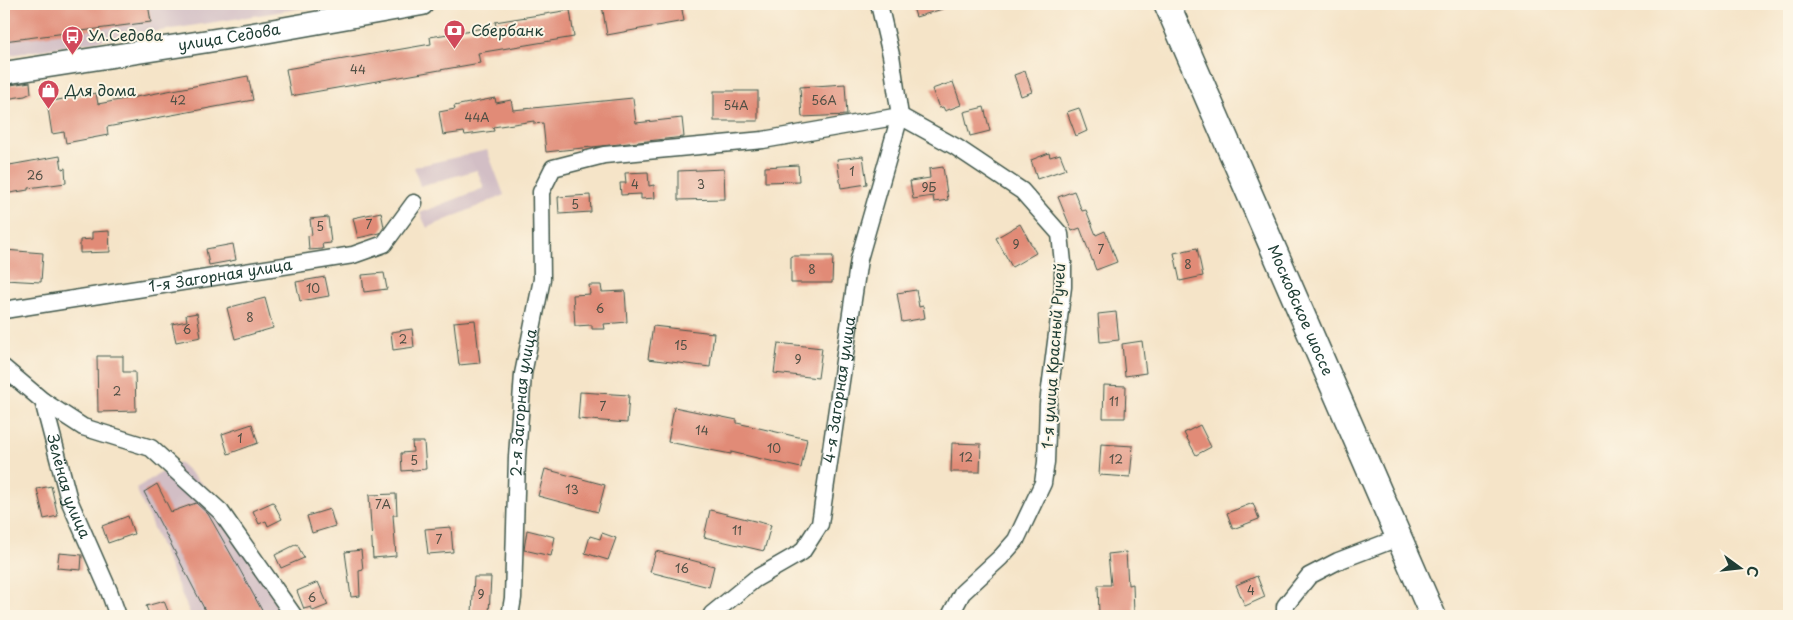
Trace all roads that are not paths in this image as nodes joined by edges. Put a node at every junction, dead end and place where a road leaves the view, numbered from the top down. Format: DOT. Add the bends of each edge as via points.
graph roads {
  1 [pos="422,4"];
  2 [pos="879,4"];
  3 [pos="1167,4"];
  4 [pos="4,73"];
  5 [pos="900,116"];
  6 [pos="414,203"];
  7 [pos="4,310"];
  8 [pos="4,368"];
  9 [pos="43,401"];
  10 [pos="1398,538"];
  11 [pos="118,616"];
  12 [pos="294,616"];
  13 [pos="510,616"];
  14 [pos="711,616"];
  15 [pos="950,616"];
  16 [pos="1285,616"];
  17 [pos="1433,616"];
  1 -- 4 [label="street, улица Седова"];
  2 -- 5 [label="street, 4-я Загорная улица"];
  3 -- 10 [label="main road, Московское шоссе"];
  5 -- 13 [label="street, 2-я Загорная улица" via="763,140 604,156 554,168 541,192 542,279 523,374"];
  5 -- 14 [label="street, 4-я Загорная улица" via="859,259 820,524 802,552 755,579"];
  5 -- 15 [label="street, 1-я улица Красный Ручей" via="956,147 1022,191 1060,234 1063,263 1043,483 1016,540 962,593"];
  6 -- 7 [label="street, 1-я Загорная улица" via="384,244 353,255"];
  8 -- 9 [label="street"];
  9 -- 11 [label="street, Зелёная улица" via="69,500"];
  9 -- 12 [label="street" via="83,427 151,448 221,512"];
  10 -- 16 [label="street" via="1309,576 1285,606"];
  10 -- 17 [label="main road, Московское шоссе"];
}
